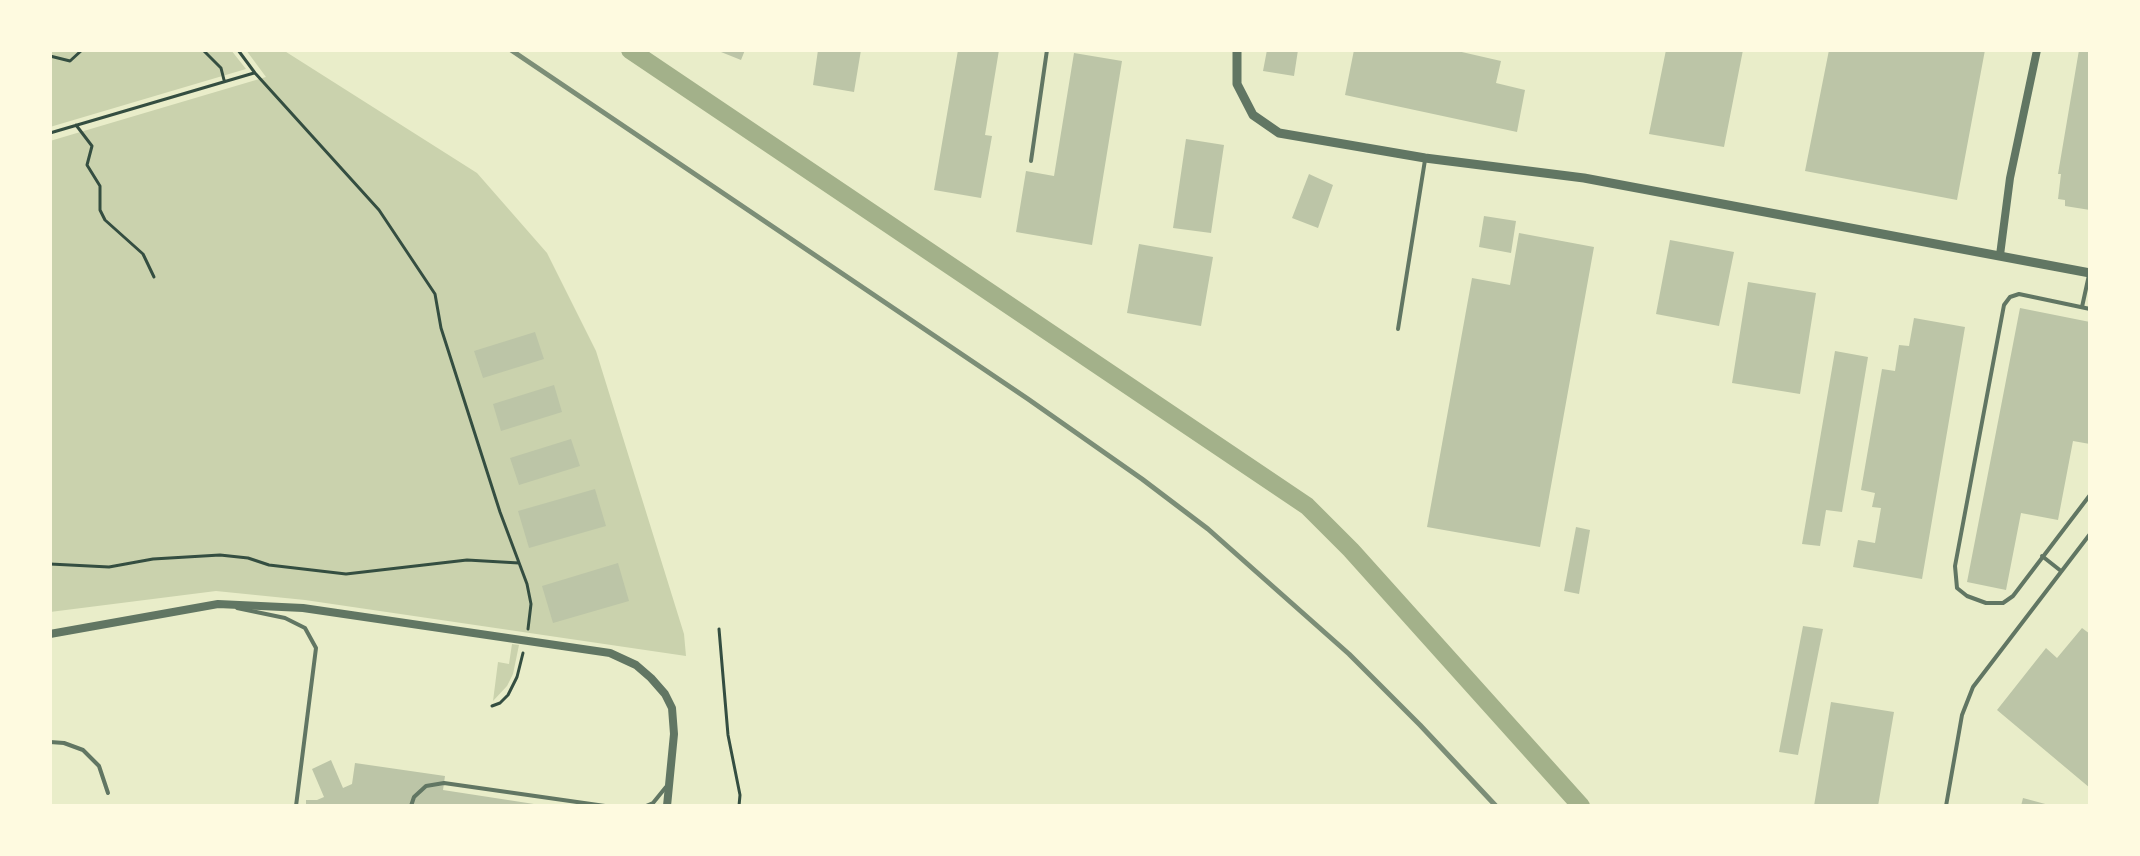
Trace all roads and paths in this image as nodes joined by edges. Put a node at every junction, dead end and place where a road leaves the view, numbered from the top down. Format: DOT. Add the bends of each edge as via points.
graph roads {
  1 [pos="82,50"];
  2 [pos="187,50"];
  3 [pos="238,50"];
  4 [pos="1047,50"];
  5 [pos="1237,50"];
  6 [pos="2037,50"];
  7 [pos="50,56"];
  8 [pos="255,73"];
  9 [pos="224,80"];
  10 [pos="76,125"];
  11 [pos="50,133"];
  12 [pos="1425,158"];
  13 [pos="1031,161"];
  14 [pos="2000,255"];
  15 [pos="2090,273"];
  16 [pos="154,277"];
  17 [pos="2082,307"];
  18 [pos="2090,309"];
  19 [pos="1398,329"];
  20 [pos="2090,495"];
  21 [pos="2090,534"];
  22 [pos="2042,556"];
  23 [pos="520,563"];
  24 [pos="50,564"];
  25 [pos="2061,571"];
  26 [pos="218,604"];
  27 [pos="719,629"];
  28 [pos="528,632"];
  29 [pos="50,634"];
  30 [pos="525,646"];
  31 [pos="492,706"];
  32 [pos="50,742"];
  33 [pos="670,776"];
  34 [pos="108,793"];
  35 [pos="296,806"];
  36 [pos="411,806"];
  37 [pos="605,806"];
  38 [pos="646,806"];
  39 [pos="667,806"];
  40 [pos="739,806"];
  41 [pos="1946,806"];
  1 -- 7 [label="path" via="70,61"];
  2 -- 9 [label="path" via="203,50 221,68"];
  3 -- 8 [label="path"];
  4 -- 13 [label="lane"];
  5 -- 12 [label="street" via="1237,84 1253,115 1279,133"];
  6 -- 14 [label="street"];
  8 -- 9 [label="path"];
  8 -- 23 [label="path" via="379,210 435,294 441,328"];
  9 -- 10 [label="path"];
  10 -- 11 [label="path"];
  10 -- 16 [label="path" via="92,146 87,165 100,186 105,220 143,254"];
  12 -- 14 [label="street" via="1584,178"];
  12 -- 19 [label="lane"];
  14 -- 15 [label="street"];
  15 -- 17 [label="lane"];
  17 -- 18 [label="lane"];
  17 -- 22 [label="lane" via="2019,294 2004,305 1955,566 1957,588 1986,603 2003,603"];
  20 -- 22 [label="lane"];
  21 -- 25 [label="lane"];
  22 -- 25 [label="lane"];
  23 -- 24 [label="path" via="467,560 346,574 220,555 109,567"];
  23 -- 28 [label="path" via="531,604"];
  25 -- 41 [label="lane" via="1973,687 1962,715"];
  26 -- 29 [label="street"];
  26 -- 33 [label="street" via="303,608 610,653 636,665 672,708"];
  26 -- 35 [label="lane" via="285,618 305,628 316,648"];
  27 -- 40 [label="path"];
  30 -- 31 [label="path" via="508,695"];
  32 -- 34 [label="lane" via="83,750 99,766"];
  33 -- 38 [label="lane" via="664,792"];
  33 -- 39 [label="street"];
  36 -- 37 [label="lane" via="426,786 444,783"];
}
